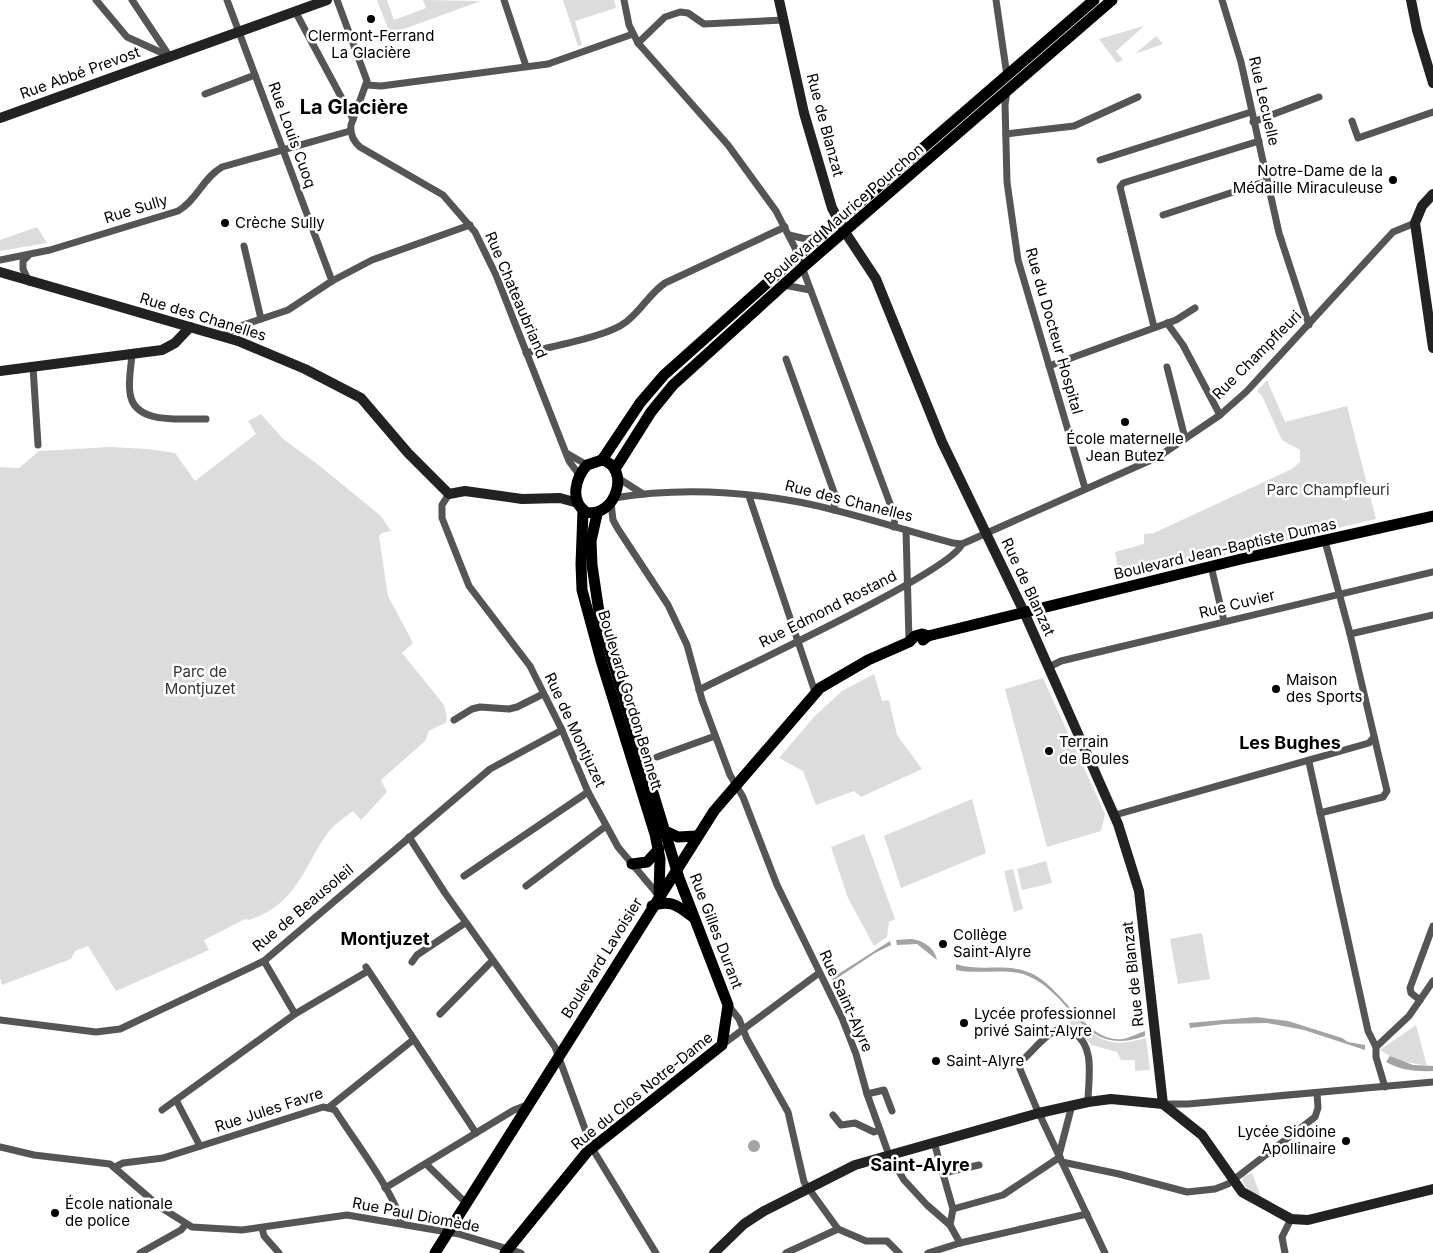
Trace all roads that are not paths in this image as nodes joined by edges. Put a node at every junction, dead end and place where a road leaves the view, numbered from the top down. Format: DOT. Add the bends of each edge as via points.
graph roads {
  1 [pos="96,0"];
  2 [pos="132,0"];
  3 [pos="226,0"];
  4 [pos="327,0"];
  5 [pos="338,0"];
  6 [pos="504,0"];
  7 [pos="624,0"];
  8 [pos="779,0"];
  9 [pos="996,0"];
  10 [pos="1094,0"];
  11 [pos="1112,0"];
  12 [pos="1222,0"];
  13 [pos="1413,1"];
  14 [pos="295,11"];
  15 [pos="784,20"];
  16 [pos="239,32"];
  17 [pos="633,34"];
  18 [pos="638,43"];
  19 [pos="170,57"];
  20 [pos="526,66"];
  21 [pos="255,75"];
  22 [pos="1007,76"];
  23 [pos="1433,83"];
  24 [pos="367,85"];
  25 [pos="1007,91"];
  26 [pos="205,94"];
  27 [pos="1138,97"];
  28 [pos="1319,98"];
  29 [pos="1251,112"];
  30 [pos="1433,112"];
  31 [pos="0,118"];
  32 [pos="353,119"];
  33 [pos="1352,121"];
  34 [pos="1253,122"];
  35 [pos="350,130"];
  36 [pos="1006,134"];
  37 [pos="1259,141"];
  38 [pos="282,148"];
  39 [pos="1100,160"];
  40 [pos="1267,181"];
  41 [pos="1433,194"];
  42 [pos="1163,215"];
  43 [pos="839,221"];
  44 [pos="1415,223"];
  45 [pos="470,225"];
  46 [pos="785,227"];
  47 [pos="845,232"];
  48 [pos="789,235"];
  49 [pos="822,236"];
  50 [pos="244,246"];
  51 [pos="30,255"];
  52 [pos="798,256"];
  53 [pos="0,260"];
  54 [pos="802,268"];
  55 [pos="0,272"];
  56 [pos="332,281"];
  57 [pos="29,282"];
  58 [pos="784,285"];
  59 [pos="810,290"];
  60 [pos="1196,308"];
  61 [pos="260,319"];
  62 [pos="1167,323"];
  63 [pos="1309,325"];
  64 [pos="1154,326"];
  65 [pos="190,327"];
  66 [pos="222,337"];
  67 [pos="1433,348"];
  68 [pos="526,353"];
  69 [pos="132,355"];
  70 [pos="786,359"];
  71 [pos="1049,366"];
  72 [pos="1168,366"];
  73 [pos="33,367"];
  74 [pos="0,371"];
  75 [pos="1220,415"];
  76 [pos="206,419"];
  77 [pos="1185,438"];
  78 [pos="38,445"];
  79 [pos="568,454"];
  80 [pos="602,460"];
  81 [pos="587,464"];
  82 [pos="616,474"];
  83 [pos="578,481"];
  84 [pos="1085,488"];
  85 [pos="449,494"];
  86 [pos="643,494"];
  87 [pos="749,496"];
  88 [pos="560,498"];
  89 [pos="580,507"];
  90 [pos="606,507"];
  91 [pos="834,510"];
  92 [pos="1433,516"];
  93 [pos="613,520"];
  94 [pos="894,526"];
  95 [pos="906,530"];
  96 [pos="986,533"];
  97 [pos="1326,541"];
  98 [pos="962,544"];
  99 [pos="1211,566"];
  100 [pos="1433,572"];
  101 [pos="907,584"];
  102 [pos="1338,593"];
  103 [pos="1024,612"];
  104 [pos="1433,615"];
  105 [pos="1224,621"];
  106 [pos="1350,634"];
  107 [pos="796,641"];
  108 [pos="909,642"];
  109 [pos="1049,667"];
  110 [pos="699,690"];
  111 [pos="543,694"];
  112 [pos="816,695"];
  113 [pos="454,720"];
  114 [pos="562,730"];
  115 [pos="716,736"];
  116 [pos="1374,737"];
  117 [pos="657,757"];
  118 [pos="1309,762"];
  119 [pos="736,785"];
  120 [pos="588,792"];
  121 [pos="1320,813"];
  122 [pos="1115,815"];
  123 [pos="606,826"];
  124 [pos="665,831"];
  125 [pos="696,836"];
  126 [pos="409,837"];
  127 [pos="659,849"];
  128 [pos="632,864"];
  129 [pos="676,868"];
  130 [pos="464,876"];
  131 [pos="526,886"];
  132 [pos="656,901"];
  133 [pos="694,918"];
  134 [pos="466,922"];
  135 [pos="1433,926"];
  136 [pos="264,961"];
  137 [pos="492,961"];
  138 [pos="412,962"];
  139 [pos="819,973"];
  140 [pos="1433,981"];
  141 [pos="1420,999"];
  142 [pos="728,1005"];
  143 [pos="295,1014"];
  144 [pos="440,1014"];
  145 [pos="0,1020"];
  146 [pos="745,1028"];
  147 [pos="413,1040"];
  148 [pos="722,1045"];
  149 [pos="1376,1048"];
  150 [pos="558,1057"];
  151 [pos="1433,1082"];
  152 [pos="1385,1087"];
  153 [pos="1317,1093"];
  154 [pos="867,1094"];
  155 [pos="176,1100"];
  156 [pos="1088,1102"];
  157 [pos="1163,1104"];
  158 [pos="528,1105"];
  159 [pos="1072,1105"];
  160 [pos="328,1108"];
  161 [pos="162,1110"];
  162 [pos="892,1111"];
  163 [pos="1039,1113"];
  164 [pos="833,1115"];
  165 [pos="880,1130"];
  166 [pos="476,1133"];
  167 [pos="934,1142"];
  168 [pos="200,1146"];
  169 [pos="0,1147"];
  170 [pos="592,1148"];
  171 [pos="888,1155"];
  172 [pos="1060,1158"];
  173 [pos="426,1164"];
  174 [pos="979,1165"];
  175 [pos="116,1168"];
  176 [pos="943,1173"];
  177 [pos="1232,1181"];
  178 [pos="385,1188"];
  179 [pos="809,1189"];
  180 [pos="1433,1189"];
  181 [pos="466,1203"];
  182 [pos="953,1209"];
  183 [pos="1087,1214"];
  184 [pos="1291,1219"];
  185 [pos="401,1223"];
  186 [pos="186,1224"];
  187 [pos="950,1225"];
  188 [pos="262,1228"];
  189 [pos="838,1229"];
  190 [pos="448,1232"];
  191 [pos="960,1243"];
  192 [pos="802,1250"];
  193 [pos="947,1250"];
  194 [pos="506,1251"];
  195 [pos="716,1252"];
  196 [pos="140,1253"];
  197 [pos="279,1253"];
  198 [pos="435,1253"];
  199 [pos="520,1253"];
  200 [pos="656,1253"];
  201 [pos="786,1253"];
  202 [pos="899,1253"];
  203 [pos="928,1253"];
  204 [pos="1105,1253"];
  205 [pos="1285,1253"];
  1 -- 19 [label="street, Rue Abbé Prevost" via="127,37"];
  2 -- 19 [label="street"];
  3 -- 16 [label="street, Rue Louis Cuoq"];
  4 -- 14 [label="street, Rue Abbé Prevost"];
  5 -- 24 [label="street"];
  6 -- 20 [label="street"];
  7 -- 17 [label="street"];
  8 -- 15 [label="street, Rue de Blanzat"];
  9 -- 22 [label="street, Rue du Docteur Hospital"];
  10 -- 22 [label="main road, Boulevard Maurice Pourchon"];
  11 -- 25 [label="main road, Boulevard Maurice Pourchon"];
  12 -- 29 [label="street, Rue Lecuelle" via="1241,62"];
  13 -- 23 [label="street" via="1417,30"];
  14 -- 16 [label="street, Rue Abbé Prevost"];
  14 -- 32 [label="street"];
  15 -- 18 [label="street" via="704,24 688,12 680,12 665,17"];
  15 -- 43 [label="street, Rue de Blanzat" via="806,121 832,208"];
  16 -- 19 [label="street, Rue Abbé Prevost"];
  16 -- 21 [label="street, Rue Louis Cuoq"];
  17 -- 18 [label="street"];
  17 -- 20 [label="street" via="548,64"];
  18 -- 46 [label="street" via="728,145"];
  19 -- 31 [label="street, Rue Abbé Prevost"];
  20 -- 24 [label="street" via="381,86"];
  21 -- 26 [label="street"];
  21 -- 38 [label="street, Rue Louis Cuoq"];
  22 -- 25 [label="street, Rue du Docteur Hospital"];
  22 -- 43 [label="main road, Boulevard Maurice Pourchon"];
  24 -- 32 [label="street"];
  25 -- 36 [label="street, Rue du Docteur Hospital"];
  25 -- 47 [label="main road, Boulevard Maurice Pourchon"];
  27 -- 36 [label="street" via="1074,126"];
  28 -- 34 [label="street"];
  29 -- 34 [label="street, Rue Lecuelle"];
  29 -- 39 [label="street"];
  30 -- 33 [label="street" via="1358,138"];
  32 -- 35 [label="street"];
  34 -- 37 [label="street, Rue Lecuelle"];
  35 -- 38 [label="street, Rue Sully"];
  35 -- 45 [label="street, Rue Chateaubriand" via="360,147 443,195"];
  36 -- 71 [label="street, Rue du Docteur Hospital" via="1007,182 1018,260"];
  37 -- 40 [label="street, Rue Lecuelle"];
  37 -- 64 [label="street" via="1123,183 1120,187"];
  38 -- 51 [label="street, Rue Sully" via="222,167 211,174 189,204 178,211"];
  38 -- 56 [label="street, Rue Louis Cuoq"];
  40 -- 42 [label="street"];
  40 -- 63 [label="street, Rue Lecuelle" via="1284,250"];
  41 -- 44 [label="street" via="1422,206"];
  43 -- 47 [label="street, Rue de Blanzat"];
  43 -- 49 [label="main road, Boulevard Maurice Pourchon"];
  44 -- 63 [label="street, Rue Champfleuri" via="1393,232"];
  44 -- 67 [label="street"];
  45 -- 56 [label="street" via="372,260"];
  45 -- 68 [label="street, Rue Chateaubriand" via="486,251"];
  46 -- 48 [label="street"];
  46 -- 68 [label="street" via="665,283 627,322 614,330"];
  47 -- 54 [label="main road, Boulevard Maurice Pourchon"];
  47 -- 96 [label="street, Rue de Blanzat" via="876,279 936,430"];
  48 -- 49 [label="street" via="806,239"];
  48 -- 52 [label="street"];
  49 -- 52 [label="main road, Boulevard Maurice Pourchon"];
  50 -- 61 [label="street"];
  51 -- 53 [label="street, Rue Sully"];
  51 -- 57 [label="street" via="23,261"];
  52 -- 54 [label="street"];
  52 -- 80 [label="main road, Boulevard Maurice Pourchon" via="664,375 640,403"];
  54 -- 58 [label="main road, Boulevard Maurice Pourchon"];
  54 -- 59 [label="street"];
  55 -- 57 [label="street, Rue des Chanelles"];
  56 -- 61 [label="street" via="288,310"];
  57 -- 65 [label="street, Rue des Chanelles"];
  58 -- 59 [label="street"];
  58 -- 82 [label="main road, Boulevard Maurice Pourchon" via="673,385 651,412"];
  59 -- 94 [label="street" via="895,517"];
  60 -- 62 [label="street"];
  61 -- 66 [label="street"];
  62 -- 64 [label="street"];
  62 -- 75 [label="street" via="1183,345"];
  63 -- 75 [label="street, Rue Champfleuri"];
  64 -- 71 [label="street"];
  65 -- 66 [label="street, Rue des Chanelles"];
  65 -- 69 [label="street" via="171,347"];
  66 -- 85 [label="street, Rue des Chanelles" via="260,349 361,398 408,453"];
  68 -- 79 [label="street, Rue Chateaubriand"];
  69 -- 73 [label="street"];
  69 -- 76 [label="street" via="130,393 133,405 143,414"];
  70 -- 91 [label="street" via="834,495"];
  71 -- 84 [label="street, Rue du Docteur Hospital"];
  72 -- 77 [label="street"];
  73 -- 74 [label="street"];
  73 -- 78 [label="street"];
  75 -- 77 [label="street, Rue Champfleuri"];
  77 -- 84 [label="street, Rue Champfleuri" via="1158,457"];
  79 -- 81 [label="street"];
  79 -- 83 [label="street, Rue Chateaubriand"];
  80 -- 81 [label="main road"];
  80 -- 82 [label="main road"];
  81 -- 83 [label="main road"];
  82 -- 86 [label="street"];
  82 -- 90 [label="main road, Boulevard Gordon Bennett"];
  83 -- 88 [label="street"];
  83 -- 89 [label="main road, Boulevard Gordon Bennett"];
  84 -- 96 [label="street, Rue Champfleuri"];
  85 -- 88 [label="street" via="458,490 522,499"];
  85 -- 111 [label="street, Rue de Montjuzet" via="442,505 442,518 465,577 530,666"];
  86 -- 87 [label="street, Rue des Chanelles"];
  86 -- 90 [label="street, Rue des Chanelles"];
  87 -- 91 [label="street, Rue des Chanelles"];
  87 -- 107 [label="street"];
  88 -- 89 [label="street"];
  89 -- 90 [label="main road"];
  89 -- 127 [label="main road, Boulevard Gordon Bennett" via="582,590"];
  90 -- 93 [label="street"];
  90 -- 93 [label="street"];
  90 -- 124 [label="main road, Boulevard Gordon Bennett" via="591,541 600,619"];
  91 -- 94 [label="street, Rue des Chanelles"];
  92 -- 97 [label="main road, Boulevard Jean-Baptiste Dumas"];
  93 -- 110 [label="street" via="668,605 686,645"];
  94 -- 95 [label="street, Rue des Chanelles"];
  95 -- 98 [label="street, Rue des Chanelles"];
  95 -- 101 [label="street"];
  96 -- 98 [label="street"];
  96 -- 103 [label="street, Rue de Blanzat"];
  97 -- 99 [label="main road, Boulevard Jean-Baptiste Dumas"];
  97 -- 102 [label="street"];
  98 -- 101 [label="street, Rue Edmond Rostand" via="956,554"];
  99 -- 103 [label="main road, Boulevard Jean-Baptiste Dumas"];
  99 -- 105 [label="street"];
  100 -- 102 [label="street, Rue Cuvier"];
  101 -- 107 [label="street, Rue Edmond Rostand"];
  101 -- 108 [label="street"];
  102 -- 105 [label="street, Rue Cuvier"];
  102 -- 106 [label="street"];
  103 -- 108 [label="main road, Boulevard Lavoisier" via="928,636 916,643"];
  103 -- 109 [label="street, Rue de Blanzat"];
  104 -- 106 [label="street"];
  105 -- 109 [label="street, Rue Cuvier" via="1056,662"];
  106 -- 116 [label="street"];
  107 -- 110 [label="street, Rue Edmond Rostand"];
  107 -- 112 [label="street"];
  108 -- 112 [label="main road, Boulevard Lavoisier" via="868,660 820,688"];
  109 -- 122 [label="street, Rue de Blanzat"];
  110 -- 115 [label="street"];
  111 -- 113 [label="street" via="508,709 472,709"];
  111 -- 114 [label="street, Rue de Montjuzet"];
  112 -- 119 [label="main road, Boulevard Lavoisier"];
  114 -- 120 [label="street, Rue de Montjuzet"];
  114 -- 126 [label="street, Rue de Beausoleil" via="490,769"];
  115 -- 117 [label="street"];
  115 -- 119 [label="street"];
  116 -- 118 [label="street" via="1369,743"];
  116 -- 121 [label="street" via="1386,794"];
  118 -- 121 [label="street"];
  118 -- 122 [label="street"];
  119 -- 125 [label="main road, Boulevard Lavoisier"];
  119 -- 139 [label="street, Rue Saint-Alyre" via="777,885"];
  120 -- 123 [label="street, Rue de Montjuzet"];
  120 -- 130 [label="street"];
  121 -- 149 [label="street" via="1368,1031"];
  122 -- 157 [label="street, Rue de Blanzat" via="1139,890"];
  123 -- 128 [label="street, Rue de Montjuzet"];
  123 -- 131 [label="street"];
  124 -- 125 [label="main road" via="678,837"];
  124 -- 129 [label="main road, Boulevard Gordon Bennett"];
  125 -- 129 [label="main road, Boulevard Lavoisier"];
  126 -- 134 [label="street"];
  126 -- 136 [label="street, Rue de Beausoleil"];
  127 -- 128 [label="main road" via="647,862"];
  127 -- 132 [label="main road, Boulevard Gordon Bennett"];
  128 -- 132 [label="street, Rue de Montjuzet"];
  129 -- 132 [label="main road, Boulevard Lavoisier"];
  129 -- 133 [label="main road, Rue Gilles Durant"];
  132 -- 133 [label="main road" via="674,903"];
  132 -- 150 [label="main road, Boulevard Lavoisier"];
  133 -- 142 [label="main road, Rue Gilles Durant"];
  134 -- 137 [label="street"];
  134 -- 138 [label="street"];
  135 -- 141 [label="street" via="1410,988 1411,993"];
  136 -- 143 [label="street"];
  136 -- 145 [label="street, Rue de Beausoleil" via="120,1030 96,1032"];
  137 -- 144 [label="street"];
  137 -- 150 [label="street" via="555,1047"];
  139 -- 146 [label="street, Rue du Clos Notre-Dame"];
  139 -- 154 [label="street, Rue Saint-Alyre" via="856,1054"];
  140 -- 141 [label="street"];
  141 -- 149 [label="street" via="1397,1029"];
  142 -- 146 [label="street, Rue Gilles Durant"];
  142 -- 148 [label="main road, Rue Gilles Durant"];
  143 -- 147 [label="street" via="367,969"];
  143 -- 155 [label="street"];
  146 -- 148 [label="street, Rue du Clos Notre-Dame"];
  146 -- 179 [label="street, Rue Gilles Durant" via="747,1039 788,1112 802,1177"];
  147 -- 160 [label="street, Rue Jules Favre"];
  147 -- 166 [label="street"];
  148 -- 170 [label="main road, Rue du Clos Notre-Dame"];
  149 -- 152 [label="street"];
  150 -- 158 [label="main road, Boulevard Lavoisier"];
  150 -- 170 [label="street"];
  151 -- 152 [label="street"];
  152 -- 153 [label="street"];
  153 -- 157 [label="street"];
  153 -- 177 [label="street" via="1315,1117"];
  154 -- 162 [label="street" via="884,1090"];
  154 -- 165 [label="street, Rue Saint-Alyre"];
  155 -- 161 [label="street"];
  155 -- 168 [label="street"];
  156 -- 157 [label="street" via="1111,1099"];
  156 -- 159 [label="street"];
  156 -- 163 [label="street" via="1087,1048 1069,1030 1057,1030 1020,1062"];
  157 -- 177 [label="street" via="1202,1134"];
  158 -- 166 [label="street"];
  158 -- 181 [label="main road, Boulevard Lavoisier"];
  159 -- 163 [label="street"];
  159 -- 172 [label="street"];
  160 -- 168 [label="street, Rue Jules Favre"];
  160 -- 178 [label="street" via="335,1110"];
  163 -- 167 [label="street"];
  163 -- 172 [label="street"];
  164 -- 165 [label="street" via="841,1125 855,1123 874,1132"];
  165 -- 171 [label="street, Rue Saint-Alyre"];
  166 -- 173 [label="street"];
  167 -- 171 [label="street"];
  167 -- 176 [label="street"];
  168 -- 175 [label="street, Rue Jules Favre" via="163,1158 123,1163"];
  169 -- 175 [label="street, Rue Paul Diomède" via="50,1158 102,1161"];
  170 -- 194 [label="main road, Rue du Clos Notre-Dame"];
  170 -- 200 [label="street"];
  171 -- 179 [label="street" via="855,1165"];
  171 -- 187 [label="street, Rue Saint-Alyre" via="910,1186"];
  172 -- 177 [label="street" via="1187,1192 1215,1189"];
  172 -- 182 [label="street" via="1003,1195"];
  172 -- 183 [label="street"];
  173 -- 178 [label="street"];
  173 -- 181 [label="street"];
  174 -- 176 [label="street"];
  175 -- 186 [label="street, Rue Paul Diomède" via="160,1208"];
  176 -- 182 [label="street"];
  177 -- 184 [label="street" via="1246,1195"];
  178 -- 185 [label="street"];
  179 -- 189 [label="street, Rue Gilles Durant"];
  179 -- 195 [label="street" via="744,1224"];
  180 -- 184 [label="street" via="1308,1220"];
  181 -- 190 [label="main road, Boulevard Lavoisier"];
  182 -- 187 [label="street"];
  183 -- 191 [label="street"];
  183 -- 204 [label="street"];
  184 -- 205 [label="street" via="1282,1237"];
  185 -- 188 [label="street, Rue Paul Diomède" via="336,1215"];
  185 -- 190 [label="street, Rue Paul Diomède"];
  186 -- 188 [label="street, Rue Paul Diomède" via="226,1231"];
  186 -- 196 [label="street"];
  187 -- 191 [label="street, Rue Saint-Alyre"];
  188 -- 197 [label="street" via="264,1236"];
  189 -- 192 [label="street"];
  189 -- 202 [label="street" via="866,1241 887,1240"];
  190 -- 194 [label="street, Rue Paul Diomède"];
  190 -- 198 [label="main road, Boulevard Lavoisier"];
  191 -- 193 [label="street"];
  192 -- 201 [label="street"];
  193 -- 203 [label="street"];
  194 -- 199 [label="street, Rue Paul Diomède"];
}
